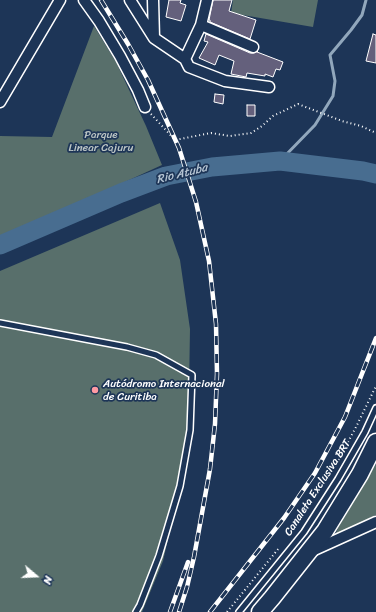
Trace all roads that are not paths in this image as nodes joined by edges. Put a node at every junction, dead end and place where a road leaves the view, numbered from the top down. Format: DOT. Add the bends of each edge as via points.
graph roads {
  1 [pos="60,0"];
  2 [pos="84,0"];
  3 [pos="130,0"];
  4 [pos="153,0"];
  5 [pos="207,0"];
  6 [pos="200,25"];
  7 [pos="154,38"];
  8 [pos="253,47"];
  9 [pos="185,59"];
  10 [pos="270,87"];
  11 [pos="0,102"];
  12 [pos="145,107"];
  13 [pos="0,323"];
  14 [pos="376,408"];
  15 [pos="376,442"];
  16 [pos="376,522"];
  17 [pos="309,553"];
  18 [pos="269,605"];
  19 [pos="136,612"];
  20 [pos="239,612"];
  21 [pos="260,612"];
  1 -- 11 [label="street"];
  2 -- 12 [label="street" via="131,75"];
  3 -- 7 [label="street"];
  4 -- 7 [label="street"];
  5 -- 6 [label="street"];
  6 -- 8 [label="street"];
  6 -- 9 [label="street"];
  7 -- 9 [label="street"];
  9 -- 10 [label="street" via="189,67 225,81"];
  13 -- 19 [label="lane" via="127,347 156,355 192,375 190,430 180,486 159,556"];
  14 -- 20 [label="lane, Canaleta Exclusiva BRT" via="338,479 304,532"];
  15 -- 17 [label="main road" via="342,505"];
  16 -- 17 [label="street"];
  17 -- 18 [label="main road"];
  18 -- 21 [label="main road"];
}
